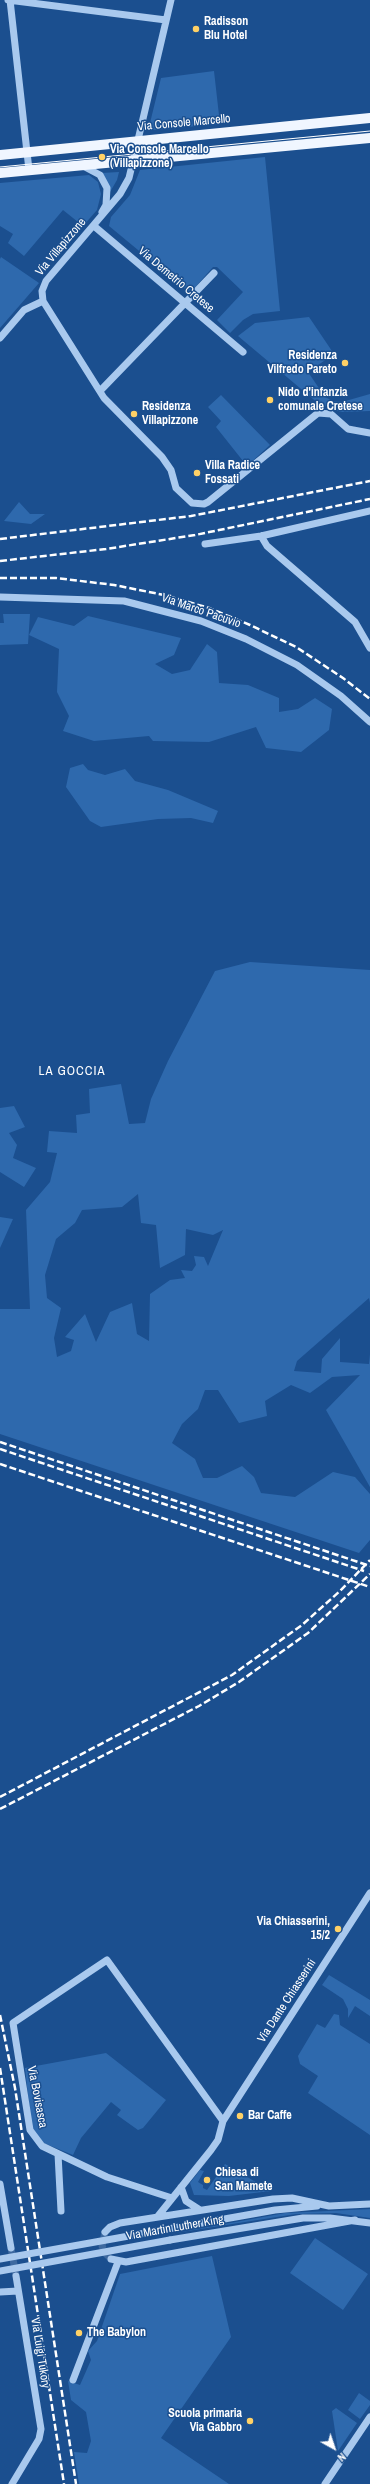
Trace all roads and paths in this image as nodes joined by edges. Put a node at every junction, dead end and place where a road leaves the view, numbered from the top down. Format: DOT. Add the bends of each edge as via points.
graph roads {
  1 [pos="10,0"];
  2 [pos="171,0"];
  3 [pos="166,20"];
  4 [pos="370,118"];
  5 [pos="370,138"];
  6 [pos="138,140"];
  7 [pos="28,152"];
  8 [pos="0,155"];
  9 [pos="133,161"];
  10 [pos="78,165"];
  11 [pos="29,170"];
  12 [pos="0,173"];
  13 [pos="94,226"];
  14 [pos="214,273"];
  15 [pos="43,301"];
  16 [pos="186,304"];
  17 [pos="0,338"];
  18 [pos="243,352"];
  19 [pos="100,391"];
  20 [pos="370,433"];
  21 [pos="370,511"];
  22 [pos="261,536"];
  23 [pos="205,544"];
  24 [pos="0,597"];
  25 [pos="370,648"];
  26 [pos="370,722"];
  27 [pos="370,1893"];
  28 [pos="223,2121"];
  29 [pos="58,2154"];
  30 [pos="0,2184"];
  31 [pos="181,2187"];
  32 [pos="172,2198"];
  33 [pos="370,2204"];
  34 [pos="329,2206"];
  35 [pos="200,2210"];
  36 [pos="61,2211"];
  37 [pos="158,2216"];
  38 [pos="355,2220"];
  39 [pos="370,2223"];
  40 [pos="105,2232"];
  41 [pos="11,2248"];
  42 [pos="0,2259"];
  43 [pos="0,2271"];
  44 [pos="16,2276"];
  45 [pos="18,2291"];
  46 [pos="0,2292"];
  47 [pos="73,2380"];
  48 [pos="370,2417"];
  49 [pos="12,2484"];
  50 [pos="324,2484"];
  1 -- 3 [label="street"];
  1 -- 7 [label="street"];
  2 -- 3 [label="street"];
  3 -- 6 [label="street"];
  4 -- 6 [label="main road, Via Console Marcello"];
  5 -- 9 [label="main road"];
  6 -- 7 [label="main road, Via Console Marcello"];
  6 -- 9 [label="street, Via Villapizzone"];
  7 -- 8 [label="main road, Via Console Marcello"];
  7 -- 11 [label="street"];
  9 -- 10 [label="main road"];
  9 -- 13 [label="street, Via Villapizzone" via="125,186"];
  10 -- 11 [label="main road"];
  10 -- 13 [label="street" via="88,167 100,175 107,188 106,205"];
  11 -- 12 [label="main road"];
  13 -- 15 [label="street, Via Villapizzone" via="46,281 42,291"];
  13 -- 16 [label="street, Via Demetrio Cretese"];
  14 -- 16 [label="street"];
  15 -- 17 [label="street" via="24,310"];
  15 -- 19 [label="street"];
  16 -- 18 [label="street, Via Demetrio Cretese"];
  16 -- 19 [label="street"];
  19 -- 20 [label="street" via="114,410 162,457 171,470 176,488 181,494 198,504 208,502 318,413 331,414 348,429"];
  21 -- 22 [label="street"];
  22 -- 23 [label="street"];
  22 -- 25 [label="street" via="268,546 355,622"];
  24 -- 26 [label="street, Via Marco Pacuvio" via="124,601 201,621 246,639 297,665 341,696"];
  27 -- 28 [label="street, Via Dante Chiasserini"];
  28 -- 29 [label="street, Via Bovisasca" via="108,1960 13,2023 30,2130 42,2146"];
  28 -- 31 [label="street, Via Dante Chiasserini" via="214,2145"];
  29 -- 32 [label="street, Via Bovisasca" via="107,2177"];
  29 -- 36 [label="street"];
  30 -- 41 [label="street"];
  31 -- 32 [label="street"];
  31 -- 35 [label="street" via="186,2201"];
  32 -- 37 [label="street"];
  33 -- 34 [label="street"];
  34 -- 35 [label="street" via="292,2198"];
  34 -- 42 [label="street, Via Martin Luther King, bridge" via="285,2208"];
  35 -- 37 [label="street"];
  37 -- 40 [label="street" via="116,2224"];
  38 -- 39 [label="street"];
  38 -- 43 [label="street, Via Martin Luther King, bridge" via="290,2220"];
  38 -- 47 [label="street" via="114,2261"];
  44 -- 45 [label="street, Via Luigi Tukory"];
  45 -- 46 [label="street"];
  45 -- 49 [label="street, Via Luigi Tukory" via="40,2433"];
  48 -- 50 [label="street"];
}
